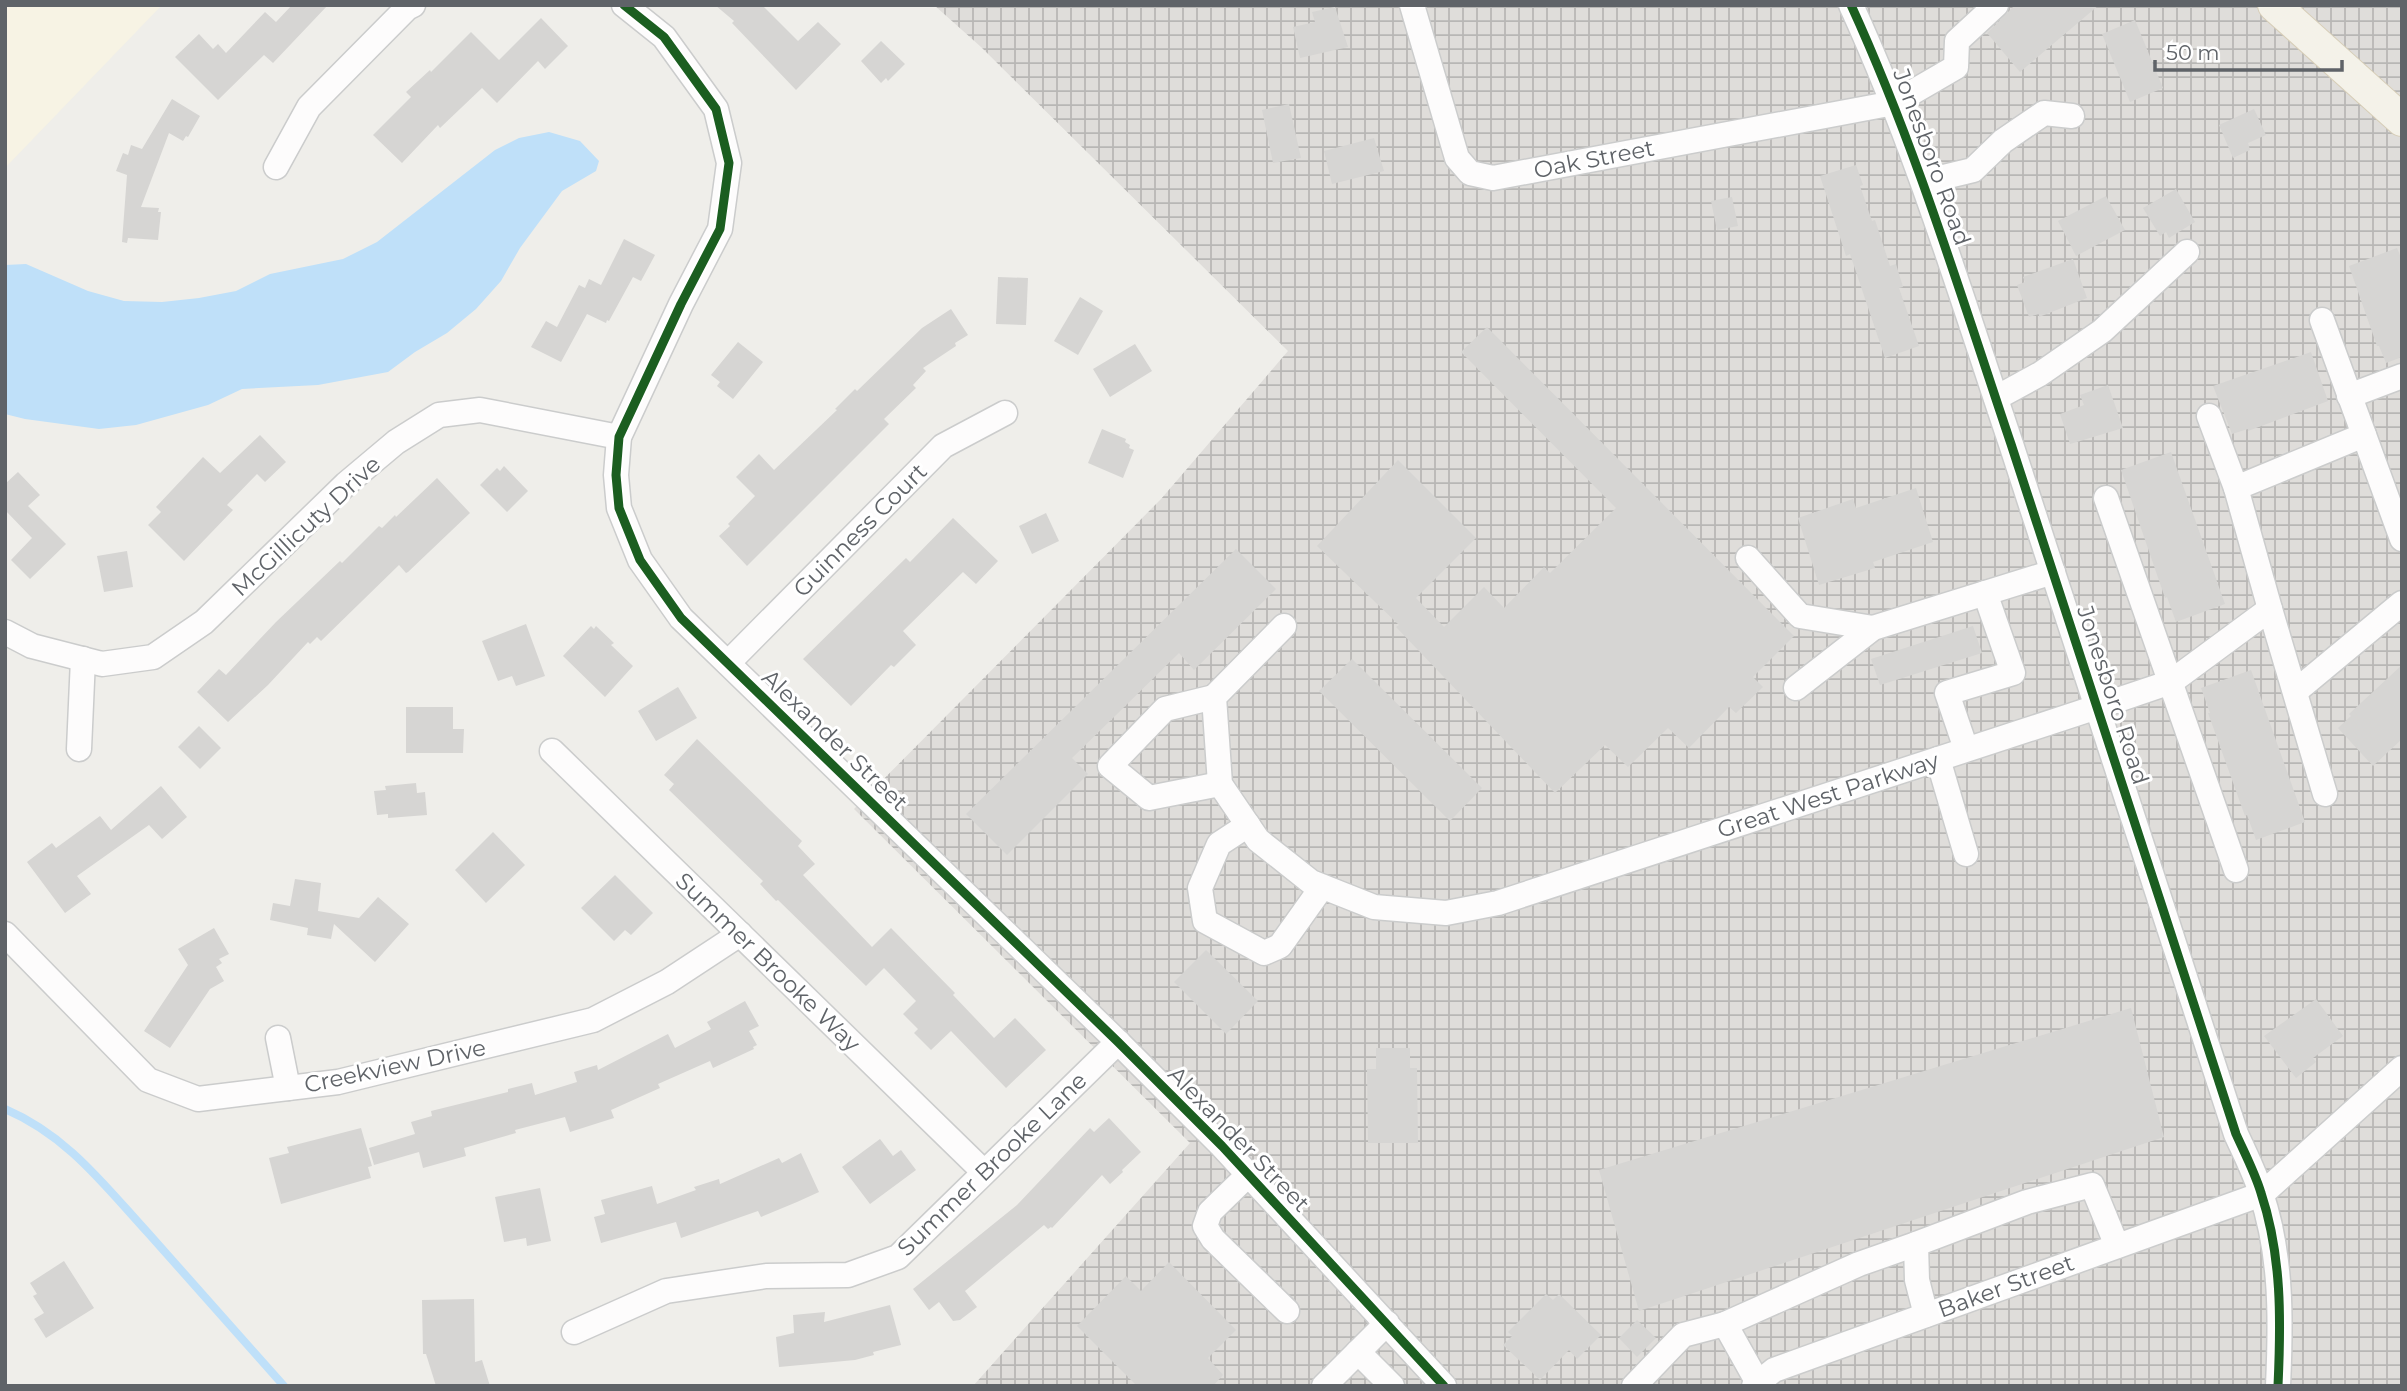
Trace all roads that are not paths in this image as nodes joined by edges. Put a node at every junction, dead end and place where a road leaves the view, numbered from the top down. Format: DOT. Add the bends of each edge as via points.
graph roads {
  1 [pos="413,5"];
  2 [pos="624,5"];
  3 [pos="1412,5"];
  4 [pos="1996,5"];
  5 [pos="2274,5"];
  6 [pos="1857,12"];
  7 [pos="1894,103"];
  8 [pos="2072,116"];
  9 [pos="2402,120"];
  10 [pos="275,167"];
  11 [pos="1923,182"];
  12 [pos="2187,252"];
  13 [pos="2322,320"];
  14 [pos="2402,376"];
  15 [pos="2349,396"];
  16 [pos="1996,398"];
  17 [pos="1005,413"];
  18 [pos="2209,416"];
  19 [pos="2364,435"];
  20 [pos="619,437"];
  21 [pos="2236,488"];
  22 [pos="2106,498"];
  23 [pos="2401,533"];
  24 [pos="1748,558"];
  25 [pos="2053,572"];
  26 [pos="1985,593"];
  27 [pos="2402,603"];
  28 [pos="2270,609"];
  29 [pos="1284,626"];
  30 [pos="1873,628"];
  31 [pos="5,632"];
  32 [pos="83,659"];
  33 [pos="727,663"];
  34 [pos="2171,682"];
  35 [pos="1796,688"];
  36 [pos="2296,691"];
  37 [pos="1214,697"];
  38 [pos="2097,707"];
  39 [pos="79,748"];
  40 [pos="1966,749"];
  41 [pos="552,751"];
  42 [pos="1938,759"];
  43 [pos="1220,784"];
  44 [pos="2325,794"];
  45 [pos="1248,825"];
  46 [pos="1966,854"];
  47 [pos="2236,870"];
  48 [pos="1322,887"];
  49 [pos="5,934"];
  50 [pos="740,934"];
  51 [pos="278,1038"];
  52 [pos="1118,1042"];
  53 [pos="2402,1068"];
  54 [pos="288,1088"];
  55 [pos="984,1171"];
  56 [pos="1249,1174"];
  57 [pos="2262,1194"];
  58 [pos="1916,1244"];
  59 [pos="2117,1246"];
  60 [pos="1287,1311"];
  61 [pos="1926,1315"];
  62 [pos="1387,1323"];
  63 [pos="1725,1324"];
  64 [pos="574,1332"];
  65 [pos="1358,1352"];
  66 [pos="1440,1384"];
  67 [pos="1756,1384"];
  68 [pos="1324,1386"];
  69 [pos="1392,1386"];
  70 [pos="1634,1386"];
  71 [pos="2278,1386"];
  1 -- 10 [label="street" via="309,107"];
  2 -- 20 [label="street, Alexander Street" via="664,37 716,109 729,163 720,229"];
  3 -- 7 [label="street, Oak Street" via="1457,158 1470,173 1493,178"];
  4 -- 7 [label="street, Oak Street" via="1957,41 1956,67"];
  5 -- 9 [label="main road"];
  6 -- 7 [label="street, Jonesboro Road"];
  7 -- 11 [label="street, Jonesboro Road"];
  8 -- 11 [label="street" via="2044,113 2003,141 1973,170"];
  11 -- 16 [label="street, Jonesboro Road"];
  12 -- 16 [label="street" via="2093,338"];
  13 -- 15 [label="street"];
  14 -- 15 [label="street"];
  15 -- 19 [label="street"];
  16 -- 25 [label="street, Jonesboro Road"];
  17 -- 33 [label="street, Guinness Court" via="943,446"];
  18 -- 21 [label="street"];
  19 -- 21 [label="street"];
  19 -- 23 [label="street"];
  20 -- 32 [label="street, McGillicuty Drive" via="480,410 439,415 396,442 346,484 204,622 153,657 102,664"];
  20 -- 33 [label="street, Alexander Street" via="619,508 640,560 681,618"];
  21 -- 28 [label="street"];
  22 -- 34 [label="street"];
  24 -- 30 [label="street" via="1800,616"];
  25 -- 26 [label="street"];
  25 -- 38 [label="street, Jonesboro Road"];
  26 -- 30 [label="street"];
  26 -- 40 [label="street" via="2013,673 1947,693"];
  27 -- 36 [label="street"];
  28 -- 34 [label="street, Great West Parkway"];
  28 -- 36 [label="street"];
  29 -- 37 [label="street"];
  30 -- 35 [label="street"];
  31 -- 32 [label="street, McGillicuty Drive" via="32,646"];
  32 -- 39 [label="street"];
  33 -- 52 [label="street, Alexander Street"];
  34 -- 38 [label="street, Great West Parkway"];
  34 -- 47 [label="street"];
  36 -- 44 [label="street"];
  37 -- 43 [label="street"];
  37 -- 43 [label="street" via="1166,709 1110,766 1149,798"];
  38 -- 40 [label="street, Great West Parkway"];
  38 -- 57 [label="street, Jonesboro Road" via="2236,1134"];
  40 -- 42 [label="street, Great West Parkway"];
  41 -- 50 [label="street, Summer Brooke Way"];
  42 -- 46 [label="street"];
  42 -- 48 [label="street, Great West Parkway" via="1497,903 1446,913 1374,907"];
  43 -- 45 [label="street, Great West Parkway"];
  45 -- 48 [label="street, Great West Parkway" via="1258,840"];
  45 -- 48 [label="street" via="1219,844 1200,888 1205,921 1264,953 1280,946"];
  49 -- 54 [label="street, Creekview Drive" via="148,1080 198,1099"];
  50 -- 54 [label="street, Creekview Drive" via="667,982 593,1020 338,1082"];
  50 -- 55 [label="street, Summer Brooke Way"];
  51 -- 54 [label="street"];
  52 -- 55 [label="street, Summer Brooke Lane"];
  52 -- 56 [label="street, Alexander Street"];
  53 -- 57 [label="street"];
  55 -- 64 [label="street, Summer Brooke Lane" via="898,1257 848,1275 766,1276 666,1291"];
  56 -- 60 [label="street" via="1210,1212 1205,1226"];
  56 -- 62 [label="street, Alexander Street"];
  57 -- 59 [label="street, Baker Street"];
  57 -- 71 [label="street, Jonesboro Road" via="2277,1261 2281,1323"];
  58 -- 59 [label="street" via="2027,1202 2092,1185"];
  58 -- 61 [label="street" via="1917,1280"];
  58 -- 63 [label="street" via="1859,1264"];
  59 -- 61 [label="street, Baker Street"];
  61 -- 67 [label="street, Baker Street" via="1774,1370"];
  62 -- 65 [label="street"];
  62 -- 66 [label="street, Alexander Street"];
  63 -- 67 [label="street"];
  63 -- 70 [label="street" via="1683,1335"];
  65 -- 68 [label="street"];
  65 -- 69 [label="street"];
}
